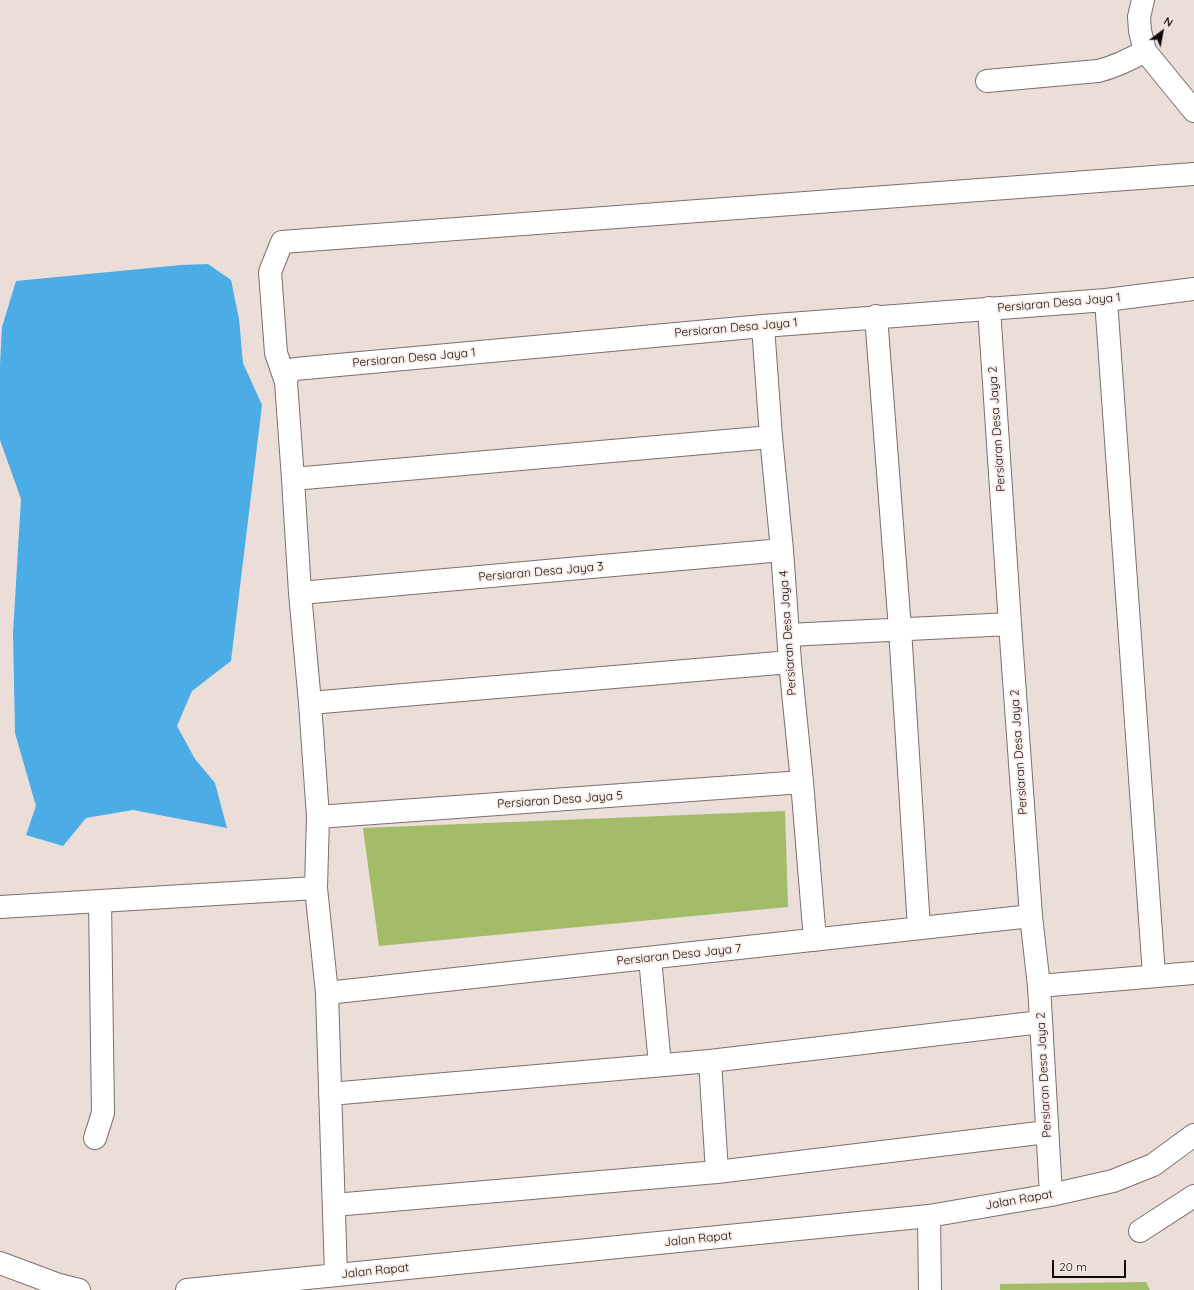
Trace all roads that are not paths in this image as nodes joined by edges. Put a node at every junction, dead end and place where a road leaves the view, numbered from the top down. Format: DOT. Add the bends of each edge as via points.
graph roads {
  1 [pos="1143,0"];
  2 [pos="1145,51"];
  3 [pos="987,82"];
  4 [pos="1194,111"];
  5 [pos="1194,174"];
  6 [pos="1194,289"];
  7 [pos="1106,300"];
  8 [pos="989,308"];
  9 [pos="876,316"];
  10 [pos="763,326"];
  11 [pos="286,382"];
  12 [pos="771,437"];
  13 [pos="293,479"];
  14 [pos="782,550"];
  15 [pos="300,594"];
  16 [pos="1010,624"];
  17 [pos="900,629"];
  18 [pos="788,635"];
  19 [pos="790,662"];
  20 [pos="310,702"];
  21 [pos="802,782"];
  22 [pos="318,817"];
  23 [pos="316,888"];
  24 [pos="100,901"];
  25 [pos="0,908"];
  26 [pos="1031,916"];
  27 [pos="919,928"];
  28 [pos="815,940"];
  29 [pos="650,958"];
  30 [pos="1194,972"];
  31 [pos="1154,975"];
  32 [pos="1039,986"];
  33 [pos="327,993"];
  34 [pos="1041,1022"];
  35 [pos="710,1061"];
  36 [pos="660,1065"];
  37 [pos="330,1094"];
  38 [pos="1047,1132"];
  39 [pos="1194,1135"];
  40 [pos="95,1138"];
  41 [pos="717,1172"];
  42 [pos="1051,1195"];
  43 [pos="1194,1196"];
  44 [pos="334,1205"];
  45 [pos="929,1216"];
  46 [pos="1140,1231"];
  47 [pos="0,1263"];
  48 [pos="336,1275"];
  49 [pos="79,1290"];
  50 [pos="186,1290"];
  51 [pos="930,1290"];
  1 -- 2 [label="street" via="1139,17"];
  2 -- 3 [label="street" via="1123,63 1098,71"];
  2 -- 4 [label="street"];
  5 -- 11 [label="street" via="282,242 270,272 276,353"];
  6 -- 7 [label="street, Persiaran Desa Jaya 1"];
  7 -- 8 [label="street, Persiaran Desa Jaya 1"];
  7 -- 31 [label="street"];
  8 -- 9 [label="street, Persiaran Desa Jaya 1"];
  8 -- 16 [label="street, Persiaran Desa Jaya 2"];
  9 -- 10 [label="street, Persiaran Desa Jaya 1"];
  9 -- 17 [label="street"];
  10 -- 11 [label="street, Persiaran Desa Jaya 1" via="295,370"];
  10 -- 12 [label="street, Persiaran Desa Jaya 4"];
  11 -- 13 [label="street"];
  12 -- 13 [label="street"];
  12 -- 14 [label="street, Persiaran Desa Jaya 4"];
  13 -- 15 [label="street"];
  14 -- 15 [label="street, Persiaran Desa Jaya 3"];
  14 -- 18 [label="street, Persiaran Desa Jaya 4"];
  15 -- 20 [label="street"];
  16 -- 17 [label="street"];
  16 -- 26 [label="street, Persiaran Desa Jaya 2"];
  17 -- 18 [label="street"];
  17 -- 27 [label="street"];
  18 -- 19 [label="street, Persiaran Desa Jaya 4"];
  19 -- 20 [label="street"];
  19 -- 21 [label="street, Persiaran Desa Jaya 4"];
  20 -- 22 [label="street"];
  21 -- 22 [label="street, Persiaran Desa Jaya 5"];
  21 -- 28 [label="street, Persiaran Desa Jaya 4"];
  22 -- 23 [label="street"];
  23 -- 24 [label="street"];
  23 -- 33 [label="street"];
  24 -- 25 [label="street"];
  24 -- 40 [label="street" via="103,1113"];
  26 -- 27 [label="street, Persiaran Desa Jaya 7"];
  26 -- 32 [label="street, Persiaran Desa Jaya 2"];
  27 -- 28 [label="street, Persiaran Desa Jaya 7"];
  28 -- 29 [label="street, Persiaran Desa Jaya 7"];
  29 -- 33 [label="street, Persiaran Desa Jaya 7"];
  29 -- 36 [label="street"];
  30 -- 31 [label="street"];
  31 -- 32 [label="street"];
  32 -- 34 [label="street, Persiaran Desa Jaya 2"];
  33 -- 37 [label="street"];
  34 -- 35 [label="street"];
  34 -- 38 [label="street, Persiaran Desa Jaya 2"];
  35 -- 36 [label="street"];
  35 -- 41 [label="street"];
  36 -- 37 [label="street"];
  37 -- 44 [label="street"];
  38 -- 41 [label="street"];
  38 -- 42 [label="street, Persiaran Desa Jaya 2"];
  39 -- 42 [label="street, Jalan Rapat" via="1153,1165 1113,1181"];
  41 -- 44 [label="street"];
  42 -- 45 [label="street, Jalan Rapat"];
  43 -- 46 [label="street"];
  44 -- 48 [label="street"];
  45 -- 48 [label="street, Jalan Rapat"];
  45 -- 51 [label="street"];
  47 -- 49 [label="street"];
  48 -- 50 [label="street, Jalan Rapat"];
}
